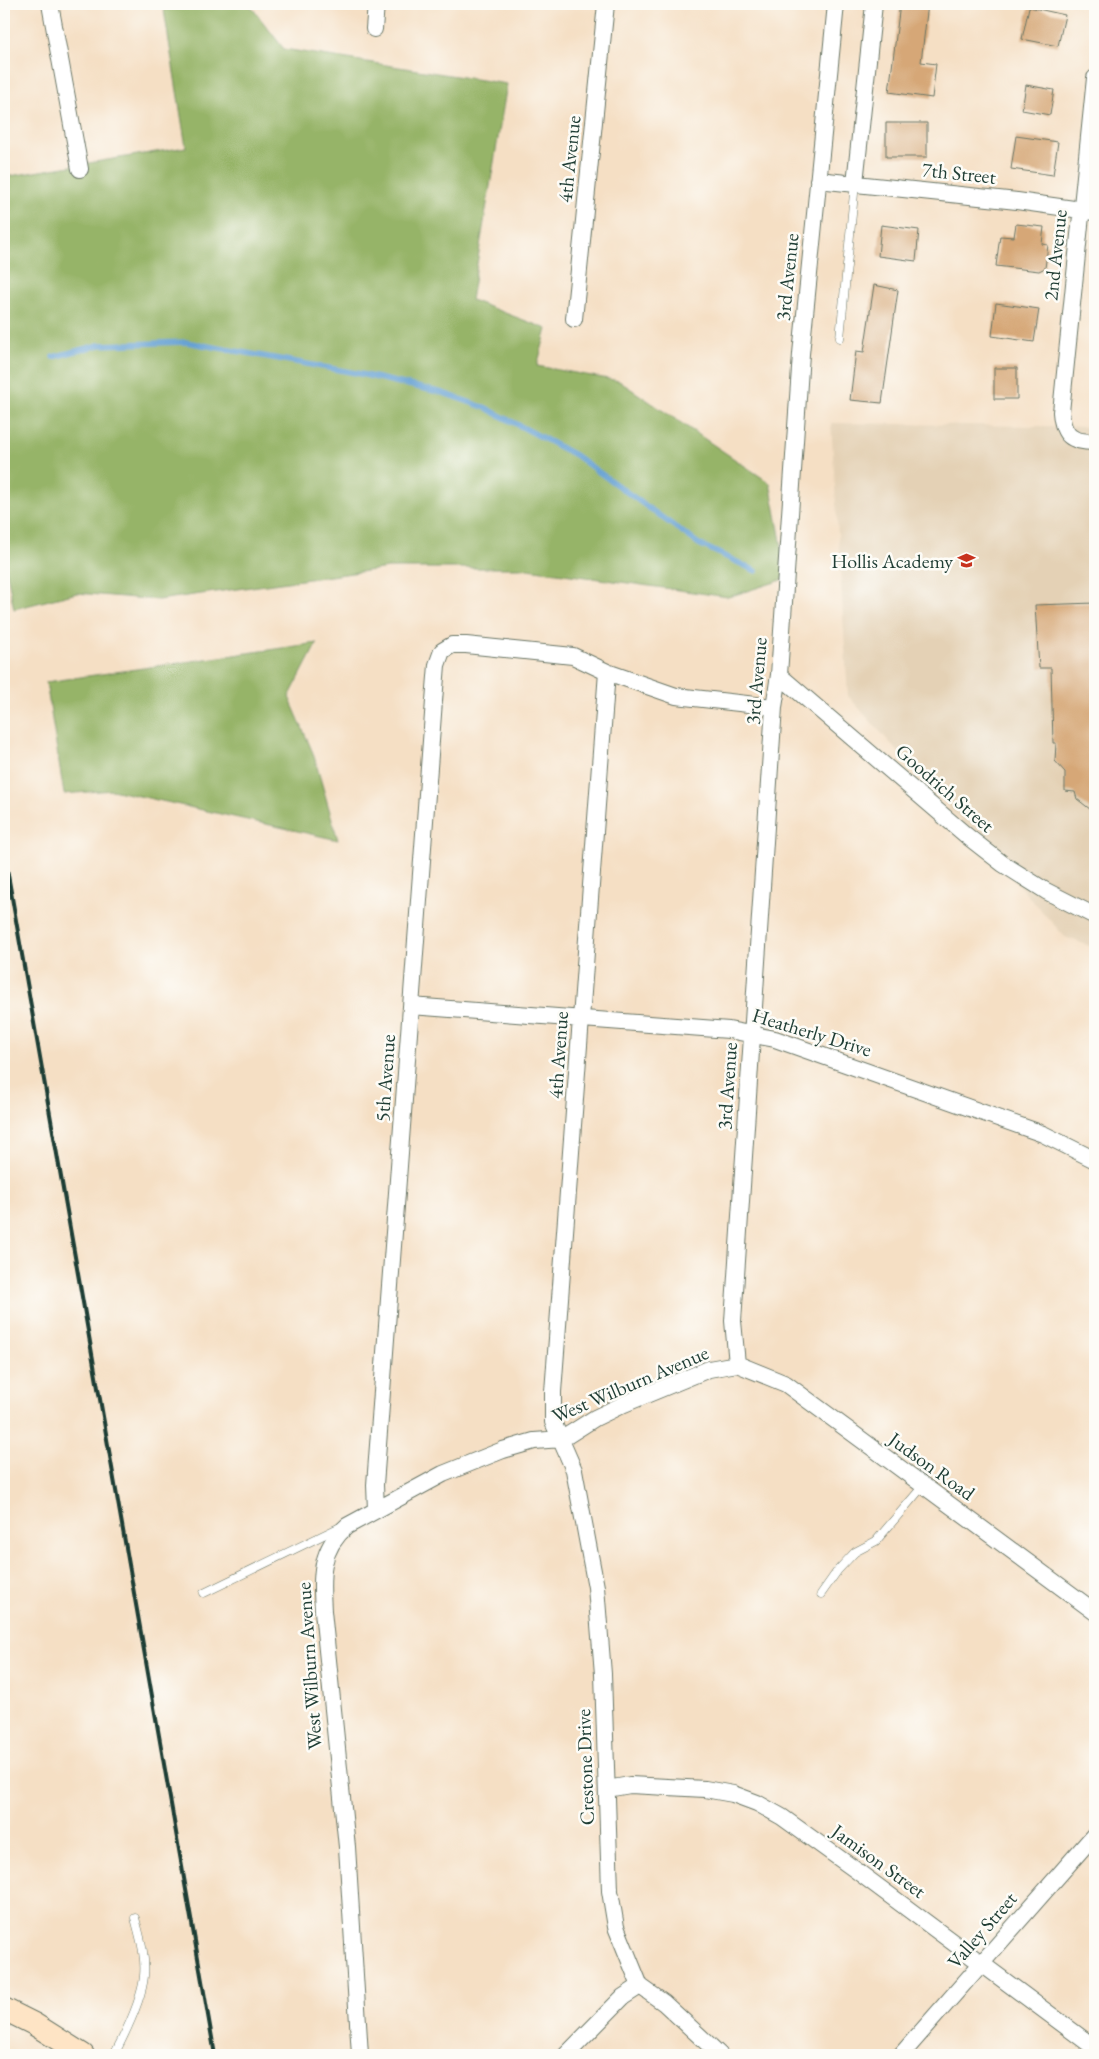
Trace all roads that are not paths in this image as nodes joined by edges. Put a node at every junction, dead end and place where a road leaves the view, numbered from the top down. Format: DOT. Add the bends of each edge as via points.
graph roads {
  1 [pos="50,4"];
  2 [pos="376,4"];
  3 [pos="606,4"];
  4 [pos="836,4"];
  5 [pos="874,4"];
  6 [pos="374,30"];
  7 [pos="1095,78"];
  8 [pos="80,169"];
  9 [pos="818,180"];
  10 [pos="856,183"];
  11 [pos="1088,211"];
  12 [pos="574,319"];
  13 [pos="840,338"];
  14 [pos="1095,442"];
  15 [pos="607,672"];
  16 [pos="779,674"];
  17 [pos="774,708"];
  18 [pos="1095,916"];
  19 [pos="411,1006"];
  20 [pos="582,1019"];
  21 [pos="752,1035"];
  22 [pos="1095,1160"];
  23 [pos="737,1364"];
  24 [pos="562,1439"];
  25 [pos="923,1486"];
  26 [pos="376,1510"];
  27 [pos="204,1593"];
  28 [pos="821,1594"];
  29 [pos="1095,1612"];
  30 [pos="607,1789"];
  31 [pos="1095,1834"];
  32 [pos="135,1918"];
  33 [pos="980,1963"];
  34 [pos="640,1986"];
  35 [pos="4,2009"];
  36 [pos="1095,2048"];
  37 [pos="82,2055"];
  38 [pos="114,2055"];
  39 [pos="360,2055"];
  40 [pos="566,2055"];
  41 [pos="720,2055"];
  42 [pos="901,2055"];
  1 -- 8 [label="street"];
  2 -- 6 [label="street"];
  3 -- 12 [label="street, 4th Avenue"];
  4 -- 9 [label="street, 3rd Avenue"];
  5 -- 10 [label="street"];
  7 -- 11 [label="street, 2nd Avenue"];
  9 -- 10 [label="street, 7th Street"];
  9 -- 16 [label="street, 3rd Avenue" via="801,354"];
  10 -- 11 [label="street, 7th Street"];
  10 -- 13 [label="lane"];
  11 -- 14 [label="street, 2nd Avenue" via="1061,412 1062,426 1068,434 1082,442"];
  15 -- 17 [label="street" via="676,696"];
  15 -- 19 [label="street, 5th Avenue" via="573,656 466,645 442,651 437,665"];
  15 -- 20 [label="street, 4th Avenue"];
  16 -- 17 [label="street, 3rd Avenue"];
  16 -- 18 [label="street, Goodrich Street" via="996,859 1046,891"];
  17 -- 21 [label="street, 3rd Avenue"];
  19 -- 20 [label="street, Heatherly Drive"];
  19 -- 26 [label="street, 5th Avenue"];
  20 -- 21 [label="street, Heatherly Drive" via="728,1030"];
  20 -- 24 [label="street, 4th Avenue" via="553,1392 553,1422"];
  21 -- 22 [label="street, Heatherly Drive" via="798,1047 1017,1124"];
  21 -- 23 [label="street, 3rd Avenue" via="733,1321"];
  23 -- 24 [label="street, West Wilburn Avenue" via="710,1369 624,1404"];
  23 -- 25 [label="street, Judson Road" via="786,1384"];
  24 -- 26 [label="street, West Wilburn Avenue" via="534,1441 503,1450 443,1474"];
  24 -- 30 [label="street, Crestone Drive" via="574,1470 596,1586"];
  25 -- 28 [label="lane" via="876,1541 855,1552"];
  25 -- 29 [label="street, Judson Road"];
  26 -- 27 [label="lane"];
  26 -- 39 [label="street, West Wilburn Avenue" via="347,1526 332,1541 325,1557 321,1586 347,1847"];
  30 -- 33 [label="street, Jamison Street" via="630,1786 705,1789 757,1803 782,1817"];
  30 -- 34 [label="street, Crestone Drive" via="613,1913 621,1944"];
  31 -- 33 [label="street, Valley Street"];
  32 -- 38 [label="lane" via="143,1950 144,1977"];
  33 -- 36 [label="street, Jamison Street"];
  33 -- 42 [label="street, Valley Street"];
  34 -- 40 [label="street" via="623,1997"];
  34 -- 41 [label="street" via="664,2003"];
  35 -- 37 [label="main road"];
}
